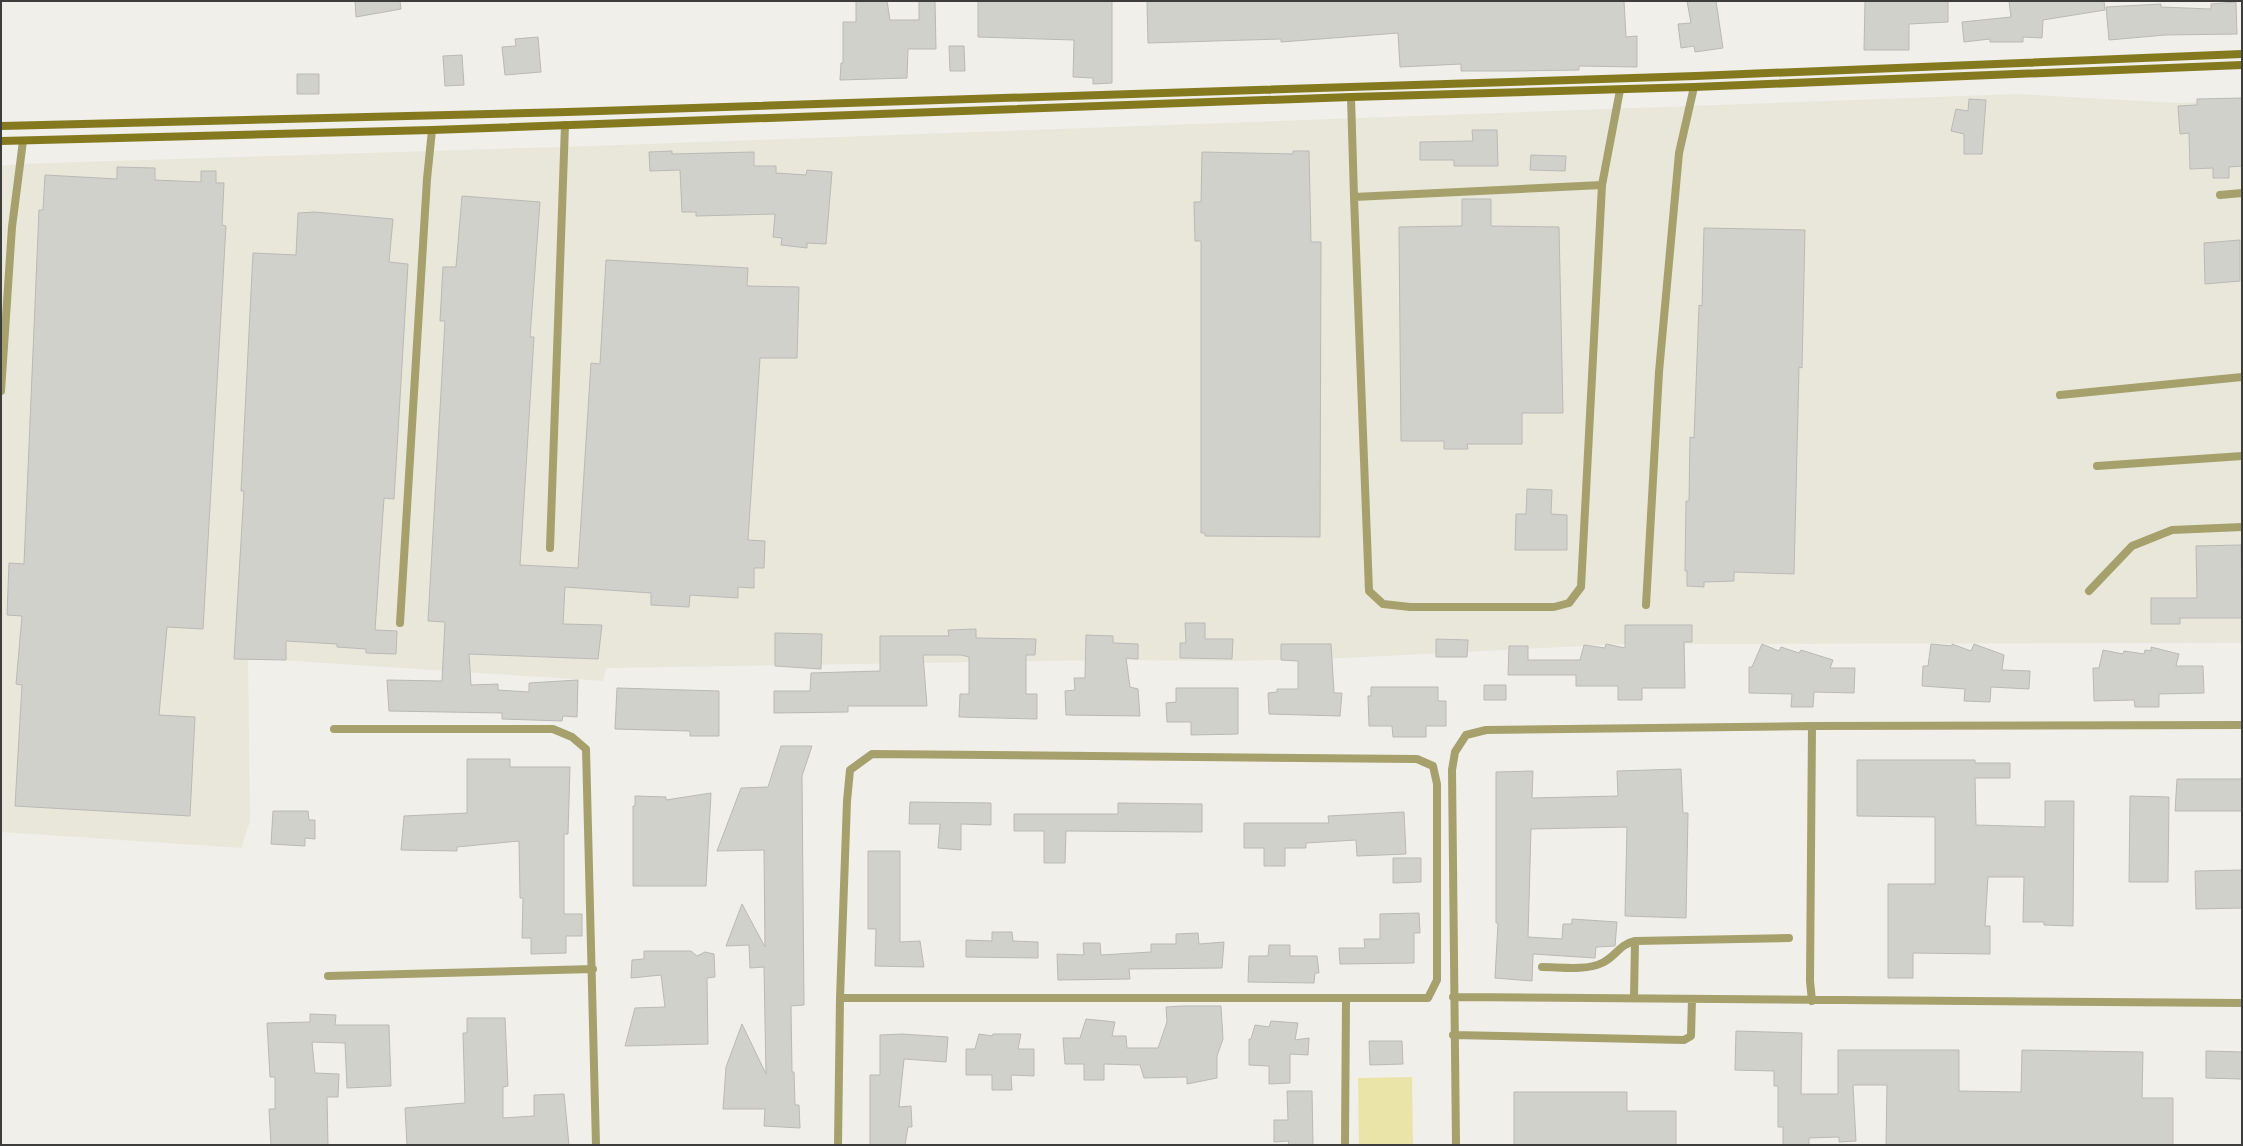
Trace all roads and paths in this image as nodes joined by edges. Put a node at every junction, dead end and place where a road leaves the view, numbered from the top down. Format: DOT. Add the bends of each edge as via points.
graph roads {
  1 [pos="2242,54"];
  2 [pos="2242,65"];
  3 [pos="1694,88"];
  4 [pos="1620,90"];
  5 [pos="1351,97"];
  6 [pos="565,125"];
  7 [pos="1,126"];
  8 [pos="432,130"];
  9 [pos="1,141"];
  10 [pos="23,141"];
  11 [pos="1602,185"];
  12 [pos="2242,193"];
  13 [pos="2220,195"];
  14 [pos="1354,197"];
  15 [pos="2242,378"];
  16 [pos="1,391"];
  17 [pos="2060,395"];
  18 [pos="2242,456"];
  19 [pos="2097,466"];
  20 [pos="2242,527"];
  21 [pos="550,548"];
  22 [pos="2089,591"];
  23 [pos="1646,605"];
  24 [pos="400,623"];
  25 [pos="2242,725"];
  26 [pos="1812,726"];
  27 [pos="334,729"];
  28 [pos="1789,938"];
  29 [pos="1635,941"];
  30 [pos="1542,967"];
  31 [pos="593,970"];
  32 [pos="328,976"];
  33 [pos="1453,997"];
  34 [pos="840,998"];
  35 [pos="1634,998"];
  36 [pos="1346,999"];
  37 [pos="1692,999"];
  38 [pos="1812,1000"];
  39 [pos="2242,1003"];
  40 [pos="1453,1036"];
  41 [pos="596,1145"];
  42 [pos="838,1145"];
  43 [pos="1345,1145"];
  44 [pos="1456,1145"];
  1 -- 7 [label="main road" via="1696,76 551,113"];
  2 -- 3 [label="main road"];
  3 -- 4 [label="main road"];
  3 -- 23 [label="street" via="1679,153 1659,372"];
  4 -- 5 [label="main road"];
  4 -- 11 [label="street"];
  5 -- 6 [label="main road"];
  5 -- 14 [label="street"];
  6 -- 8 [label="main road"];
  6 -- 21 [label="street"];
  8 -- 10 [label="main road"];
  8 -- 24 [label="street"];
  9 -- 10 [label="main road"];
  10 -- 16 [label="street" via="12,227"];
  11 -- 14 [label="street"];
  11 -- 14 [label="street" via="1581,587 1570,603 1554,607 1410,607 1383,604 1369,591"];
  12 -- 13 [label="street"];
  15 -- 17 [label="street"];
  18 -- 19 [label="street"];
  20 -- 22 [label="street" via="2172,530 2132,546"];
  25 -- 26 [label="street"];
  26 -- 33 [label="street" via="1486,730 1466,735 1455,752 1452,770"];
  26 -- 38 [label="street"];
  27 -- 31 [label="street" via="553,729 572,737 586,749"];
  28 -- 29 [label="street"];
  29 -- 30 [label="street" via="1623,944 1613,956 1591,967"];
  29 -- 35 [label="street"];
  31 -- 32 [label="street"];
  31 -- 41 [label="street"];
  33 -- 35 [label="street"];
  33 -- 40 [label="street"];
  34 -- 36 [label="street"];
  34 -- 36 [label="street" via="850,770 872,754 1417,759 1433,766 1437,784 1437,980 1428,998"];
  34 -- 42 [label="street"];
  35 -- 37 [label="street"];
  36 -- 43 [label="street"];
  37 -- 38 [label="street"];
  37 -- 40 [label="street" via="1691,1036 1684,1040"];
  38 -- 39 [label="street"];
  40 -- 44 [label="street"];
}
